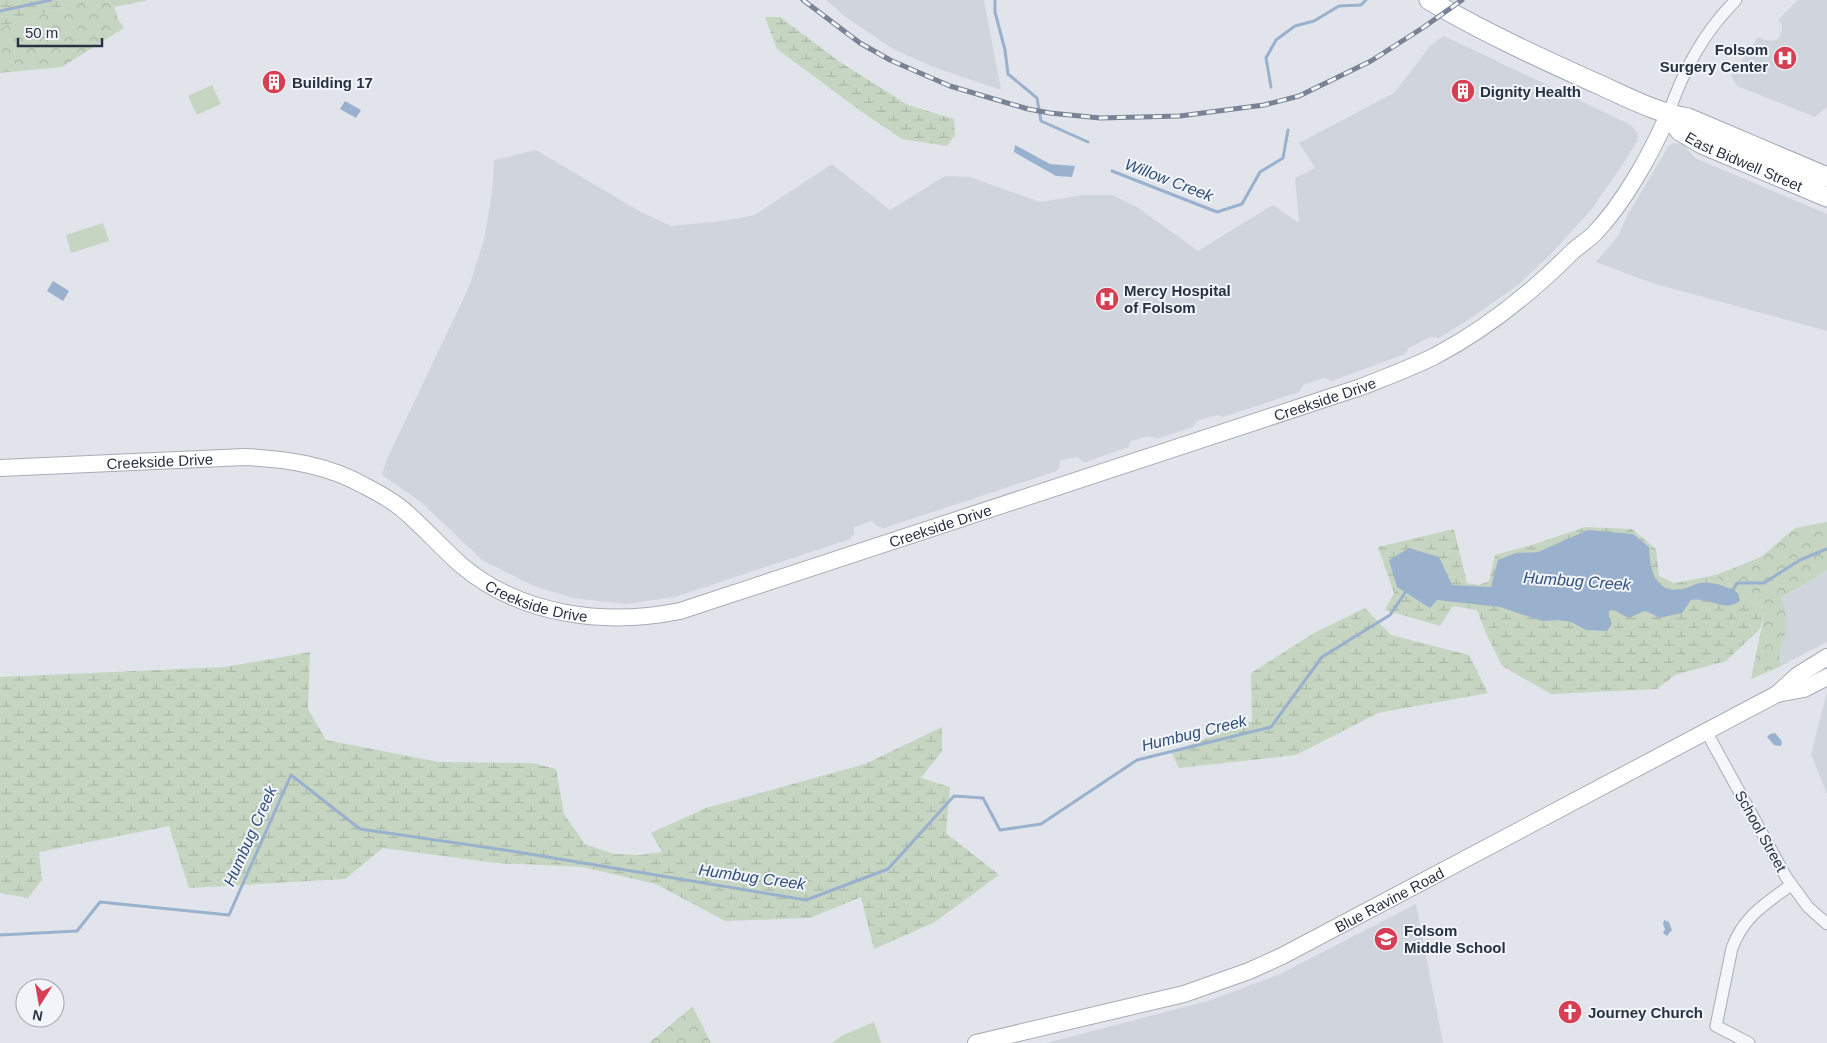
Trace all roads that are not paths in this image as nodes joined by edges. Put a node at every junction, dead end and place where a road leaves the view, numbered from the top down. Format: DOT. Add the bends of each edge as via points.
graph roads {
  1 [pos="1429,0"];
  2 [pos="1736,0"];
  3 [pos="1668,115"];
  4 [pos="1827,177"];
  5 [pos="1827,197"];
  6 [pos="0,468"];
  7 [pos="1827,657"];
  8 [pos="1827,677"];
  9 [pos="1777,694"];
  10 [pos="1706,731"];
  11 [pos="1791,885"];
  12 [pos="1827,924"];
  13 [pos="976,1043"];
  14 [pos="1749,1043"];
  1 -- 3 [label="main road, East Bidwell Street" via="1549,62"];
  2 -- 3 [label="street, Creekside Drive" via="1707,33 1693,56"];
  3 -- 4 [label="main road, East Bidwell Street" via="1688,118"];
  3 -- 5 [label="main road, East Bidwell Street" via="1680,131 1702,144"];
  3 -- 6 [label="street, Creekside Drive" via="1629,188 1594,234 1510,308 1435,356 1361,387 671,613 636,618 600,618 557,611 514,597 463,566 408,514 386,498 356,481 314,465 245,457"];
  7 -- 9 [label="street, Blue Ravine Road" via="1798,675"];
  8 -- 9 [label="street, Blue Ravine Road" via="1804,689"];
  9 -- 10 [label="street, Blue Ravine Road"];
  10 -- 11 [label="street, School Street"];
  10 -- 13 [label="street, Blue Ravine Road" via="1249,971 1184,994"];
  11 -- 12 [label="street, School Street"];
  11 -- 14 [label="street" via="1750,917 1732,948 1716,1026"];
}
